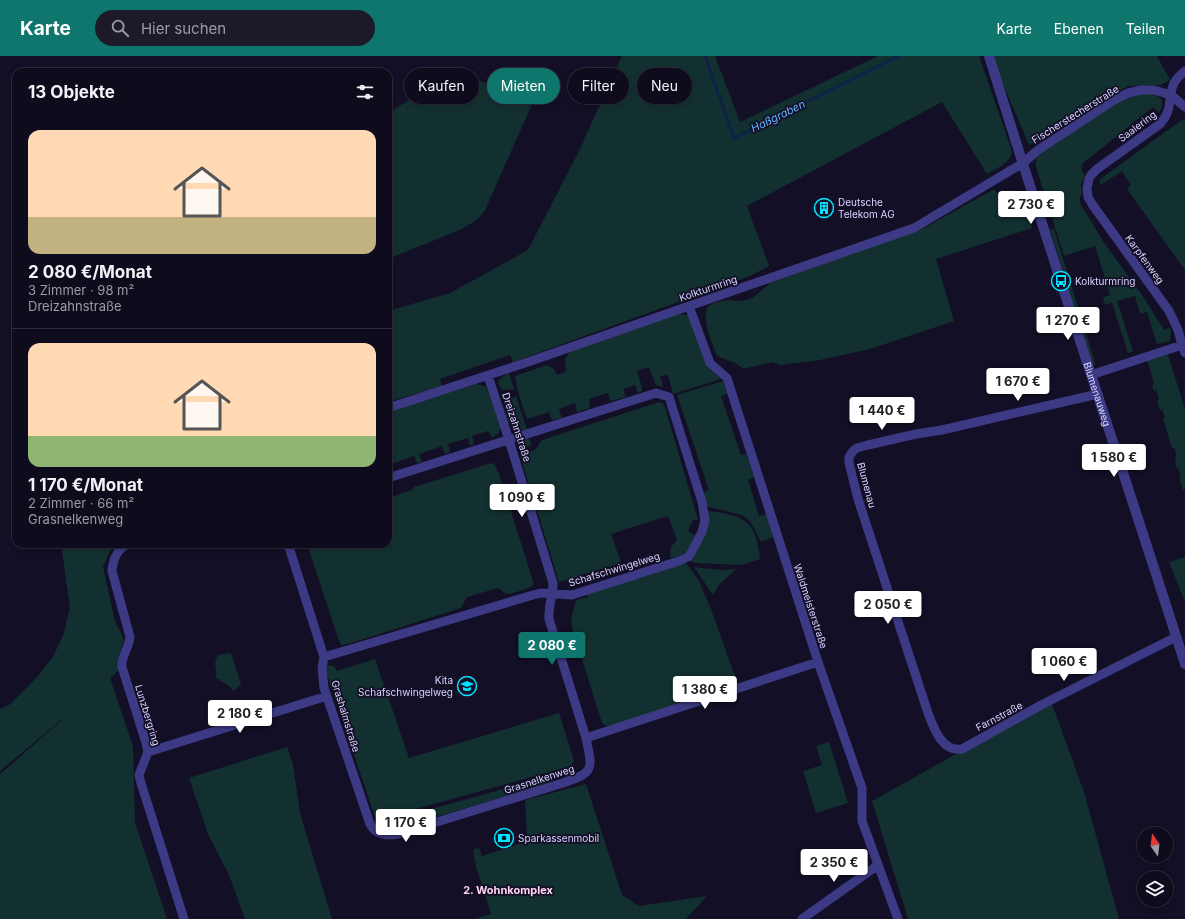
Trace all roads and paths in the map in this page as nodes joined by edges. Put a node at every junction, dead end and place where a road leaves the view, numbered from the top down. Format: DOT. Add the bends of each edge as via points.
graph roads {
  1 [pos="989,56"];
  2 [pos="1185,71"];
  3 [pos="1171,95"];
  4 [pos="1185,107"];
  5 [pos="1023,162"];
  6 [pos="1087,188"];
  7 [pos="689,306"];
  8 [pos="1184,349"];
  9 [pos="488,376"];
  10 [pos="1091,376"];
  11 [pos="1098,394"];
  12 [pos="392,407"];
  13 [pos="510,440"];
  14 [pos="392,477"];
  15 [pos="124,548"];
  16 [pos="289,548"];
  17 [pos="553,594"];
  18 [pos="1176,637"];
  19 [pos="324,657"];
  20 [pos="818,662"];
  21 [pos="1185,664"];
  22 [pos="327,696"];
  23 [pos="586,738"];
  24 [pos="962,748"];
  25 [pos="148,752"];
  26 [pos="370,824"];
  27 [pos="878,865"];
  28 [pos="184,919"];
  29 [pos="802,919"];
  30 [pos="898,919"];
  1 -- 5 [label="street, Blumenauweg"];
  2 -- 3 [label="street, Saalering" via="1174,83"];
  3 -- 4 [label="street, Fischerstecherstraße"];
  3 -- 5 [label="street, Fischerstecherstraße" via="1154,90 1128,93"];
  3 -- 6 [label="street, Saalering" via="1169,111 1160,124 1096,169 1089,179"];
  5 -- 7 [label="street, Kolkturmring" via="914,228"];
  5 -- 10 [label="street, Blumenauweg"];
  6 -- 8 [label="street, Karpfenweg" via="1092,204 1169,311"];
  7 -- 9 [label="street, Kolkturmring"];
  7 -- 20 [label="street, Waldmeisterstraße" via="710,363 726,378"];
  8 -- 10 [label="street, Karpfenweg"];
  9 -- 12 [label="street, Kolkturmring"];
  9 -- 13 [label="street, Dreizahnstraße"];
  10 -- 11 [label="street, Blumenauweg"];
  11 -- 18 [label="street, Blumenauweg"];
  11 -- 24 [label="street, Blumenau" via="942,430 868,444 857,448 849,457 858,499 930,719 948,748"];
  13 -- 14 [label="street"];
  13 -- 17 [label="street, Dreizahnstraße" via="553,583"];
  13 -- 17 [label="street, Schafschwingelweg" via="656,392 669,397 702,502 705,520 702,532 688,557 572,595"];
  15 -- 25 [label="street, Lunzbergring" via="113,561 112,571 130,637 130,643 122,659 123,672"];
  16 -- 19 [label="street, Grashalmstraße"];
  17 -- 19 [label="street, Schafschwingelweg" via="533,595"];
  17 -- 23 [label="street, Dreizahnstraße" via="548,619"];
  18 -- 21 [label="street, Blumenauweg"];
  18 -- 24 [label="street, Farnstraße"];
  19 -- 22 [label="street, Grashalmstraße" via="323,678"];
  20 -- 23 [label="street"];
  20 -- 27 [label="street, Waldmeisterstraße" via="862,788 862,821"];
  22 -- 25 [label="street"];
  22 -- 26 [label="street, Grashalmstraße"];
  23 -- 26 [label="street, Grasnelkenweg" via="591,762 583,776 398,834 378,833"];
  25 -- 28 [label="street, Lunzbergring" via="139,775"];
  27 -- 29 [label="street"];
  27 -- 30 [label="street, Waldmeisterstraße"];
}
